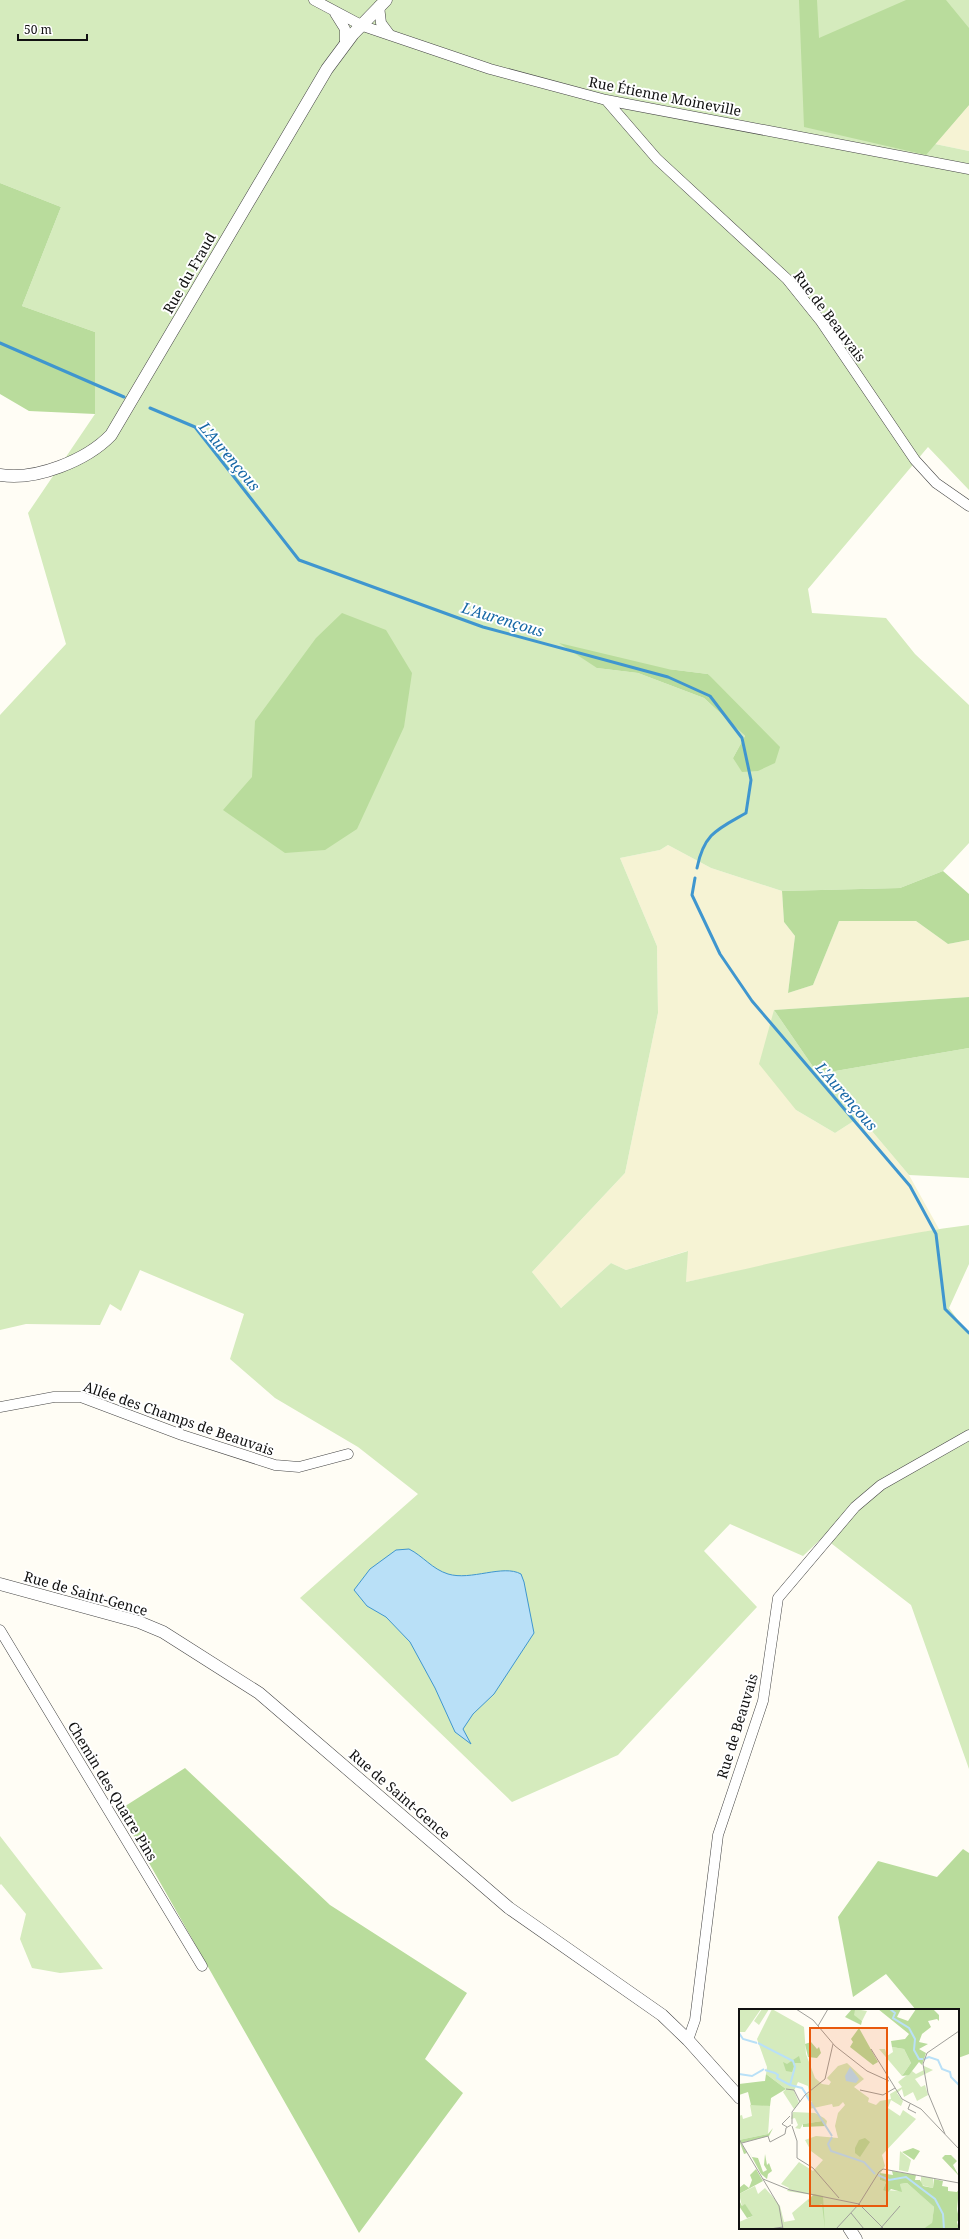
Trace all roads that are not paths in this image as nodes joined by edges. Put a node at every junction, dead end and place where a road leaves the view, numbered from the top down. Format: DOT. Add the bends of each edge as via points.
graph roads {
  1 [pos="314,0"];
  2 [pos="382,3"];
  3 [pos="333,10"];
  4 [pos="363,26"];
  5 [pos="390,35"];
  6 [pos="345,45"];
  7 [pos="606,100"];
  8 [pos="969,169"];
  9 [pos="0,475"];
  10 [pos="969,506"];
  11 [pos="0,1407"];
  12 [pos="969,1435"];
  13 [pos="348,1454"];
  14 [pos="0,1584"];
  15 [pos="0,1630"];
  16 [pos="202,1966"];
  17 [pos="688,2040"];
  18 [pos="739,2097"];
  19 [pos="850,2229"];
  20 [pos="856,2239"];
  1 -- 3 [label="street, Rue Étienne Moineville"];
  2 -- 4 [label="street, Rue du Fraud"];
  2 -- 5 [label="street" via="381,23"];
  3 -- 4 [label="street, Rue Étienne Moineville"];
  3 -- 6 [label="street" via="345,29"];
  4 -- 5 [label="street, Rue Étienne Moineville"];
  4 -- 6 [label="street, Rue du Fraud"];
  5 -- 7 [label="street, Rue Étienne Moineville" via="490,69"];
  6 -- 9 [label="street, Rue du Fraud" via="327,69 111,435 101,446 56,468 18,476"];
  7 -- 8 [label="street, Rue Étienne Moineville"];
  7 -- 10 [label="street, Rue de Beauvais" via="657,159 787,279 820,320 915,460 936,483"];
  11 -- 13 [label="street, Allée des Champs de Beauvais" via="54,1397 81,1397 188,1437 275,1465 299,1467"];
  12 -- 17 [label="street, Rue de Beauvais" via="881,1485 855,1507 778,1598 762,1701 718,1835 695,2020 692,2035"];
  14 -- 17 [label="street, Rue de Saint-Gence" via="139,1622 163,1632 260,1693 509,1908 631,1992 662,2015"];
  15 -- 16 [label="street, Chemin des Quatre Pins"];
  17 -- 18 [label="street, Rue de Saint-Gence"];
  19 -- 20 [label="street"];
}
